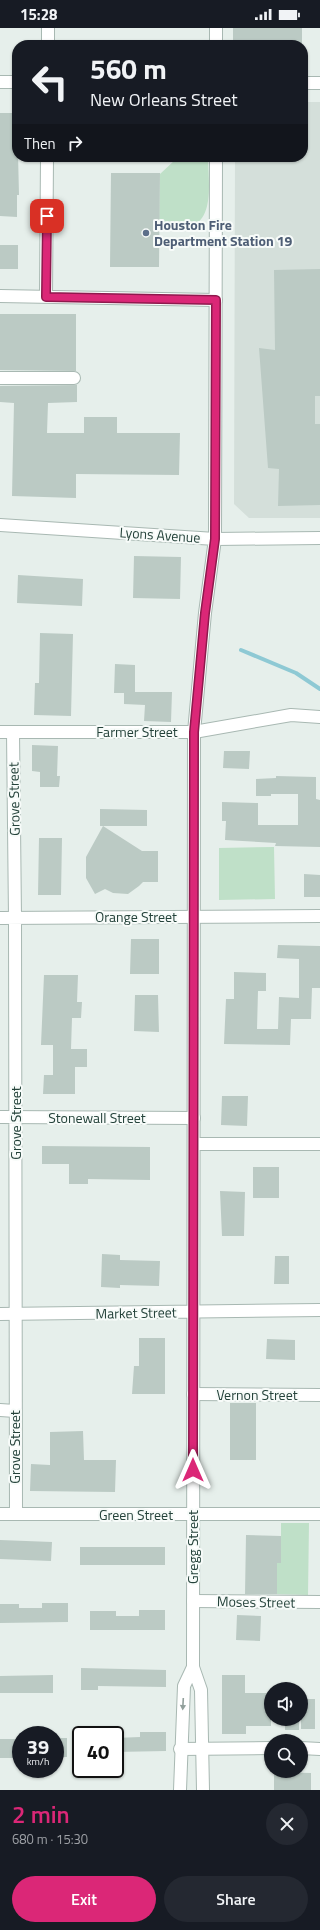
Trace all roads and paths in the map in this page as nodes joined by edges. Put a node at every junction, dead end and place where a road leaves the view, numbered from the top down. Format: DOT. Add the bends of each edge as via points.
graph roads {
  1 [pos="48,28"];
  2 [pos="216,28"];
  3 [pos="48,40"];
  4 [pos="216,40"];
  5 [pos="0,82"];
  6 [pos="12,82"];
  7 [pos="320,82"];
  8 [pos="308,83"];
  9 [pos="47,162"];
  10 [pos="216,162"];
  11 [pos="0,296"];
  12 [pos="46,297"];
  13 [pos="216,300"];
  14 [pos="0,378"];
  15 [pos="74,378"];
  16 [pos="0,525"];
  17 [pos="320,538"];
  18 [pos="215,539"];
  19 [pos="320,717"];
  20 [pos="0,732"];
  21 [pos="13,732"];
  22 [pos="194,732"];
  23 [pos="320,916"];
  24 [pos="194,917"];
  25 [pos="0,918"];
  26 [pos="16,918"];
  27 [pos="0,1117"];
  28 [pos="16,1117"];
  29 [pos="194,1118"];
  30 [pos="194,1144"];
  31 [pos="320,1144"];
  32 [pos="320,1310"];
  33 [pos="194,1312"];
  34 [pos="0,1314"];
  35 [pos="16,1314"];
  36 [pos="193,1394"];
  37 [pos="320,1395"];
  38 [pos="0,1410"];
  39 [pos="15,1410"];
  40 [pos="0,1514"];
  41 [pos="16,1514"];
  42 [pos="320,1514"];
  43 [pos="193,1515"];
  44 [pos="193,1601"];
  45 [pos="320,1602"];
  46 [pos="193,1666"];
  47 [pos="203,1748"];
  48 [pos="264,1748"];
  49 [pos="308,1748"];
  50 [pos="180,1749"];
  51 [pos="320,1749"];
  52 [pos="180,1790"];
  53 [pos="204,1790"];
  1 -- 3 [label="street"];
  2 -- 4 [label="street"];
  5 -- 6 [label="street"];
  7 -- 8 [label="street"];
  9 -- 12 [label="street"];
  10 -- 13 [label="street, Gregg Street"];
  11 -- 12 [label="street"];
  12 -- 13 [label="street"];
  13 -- 18 [label="street, Gregg Street"];
  14 -- 15 [label="street"];
  16 -- 18 [label="street, Lyons Avenue"];
  17 -- 18 [label="street, Lyons Avenue"];
  18 -- 22 [label="street, Gregg Street"];
  19 -- 22 [label="street, Farmer Street" via="291,715"];
  20 -- 21 [label="street, Farmer Street"];
  21 -- 22 [label="street, Farmer Street"];
  21 -- 26 [label="street, Grove Street"];
  22 -- 24 [label="street, Gregg Street"];
  23 -- 24 [label="street, Orange Street"];
  24 -- 26 [label="street, Orange Street"];
  24 -- 29 [label="street, Gregg Street"];
  25 -- 26 [label="street, Orange Street"];
  26 -- 28 [label="street, Grove Street"];
  27 -- 28 [label="street, Stonewall Street"];
  28 -- 29 [label="street, Stonewall Street"];
  28 -- 35 [label="street, Grove Street"];
  29 -- 30 [label="street, Gregg Street"];
  30 -- 31 [label="street"];
  30 -- 33 [label="street, Gregg Street"];
  32 -- 33 [label="street, Market Street"];
  33 -- 35 [label="street, Market Street"];
  33 -- 36 [label="street, Gregg Street"];
  34 -- 35 [label="street, Market Street"];
  35 -- 39 [label="street, Grove Street"];
  36 -- 37 [label="street, Vernon Street"];
  36 -- 43 [label="street, Gregg Street"];
  38 -- 39 [label="street"];
  39 -- 41 [label="street, Grove Street"];
  40 -- 41 [label="street, Green Street"];
  41 -- 43 [label="street, Green Street"];
  42 -- 43 [label="street, Green Street"];
  43 -- 44 [label="street, Gregg Street"];
  44 -- 45 [label="street, Moses Street"];
  44 -- 46 [label="street, Gregg Street"];
  46 -- 47 [label="street, Gregg Street" via="200,1690"];
  46 -- 50 [label="street, Gregg Street, one-way" via="184,1686"];
  47 -- 48 [label="street"];
  47 -- 50 [label="street"];
  47 -- 53 [label="street, Gregg Street"];
  49 -- 51 [label="street"];
  50 -- 52 [label="street, Gregg Street"];
}
